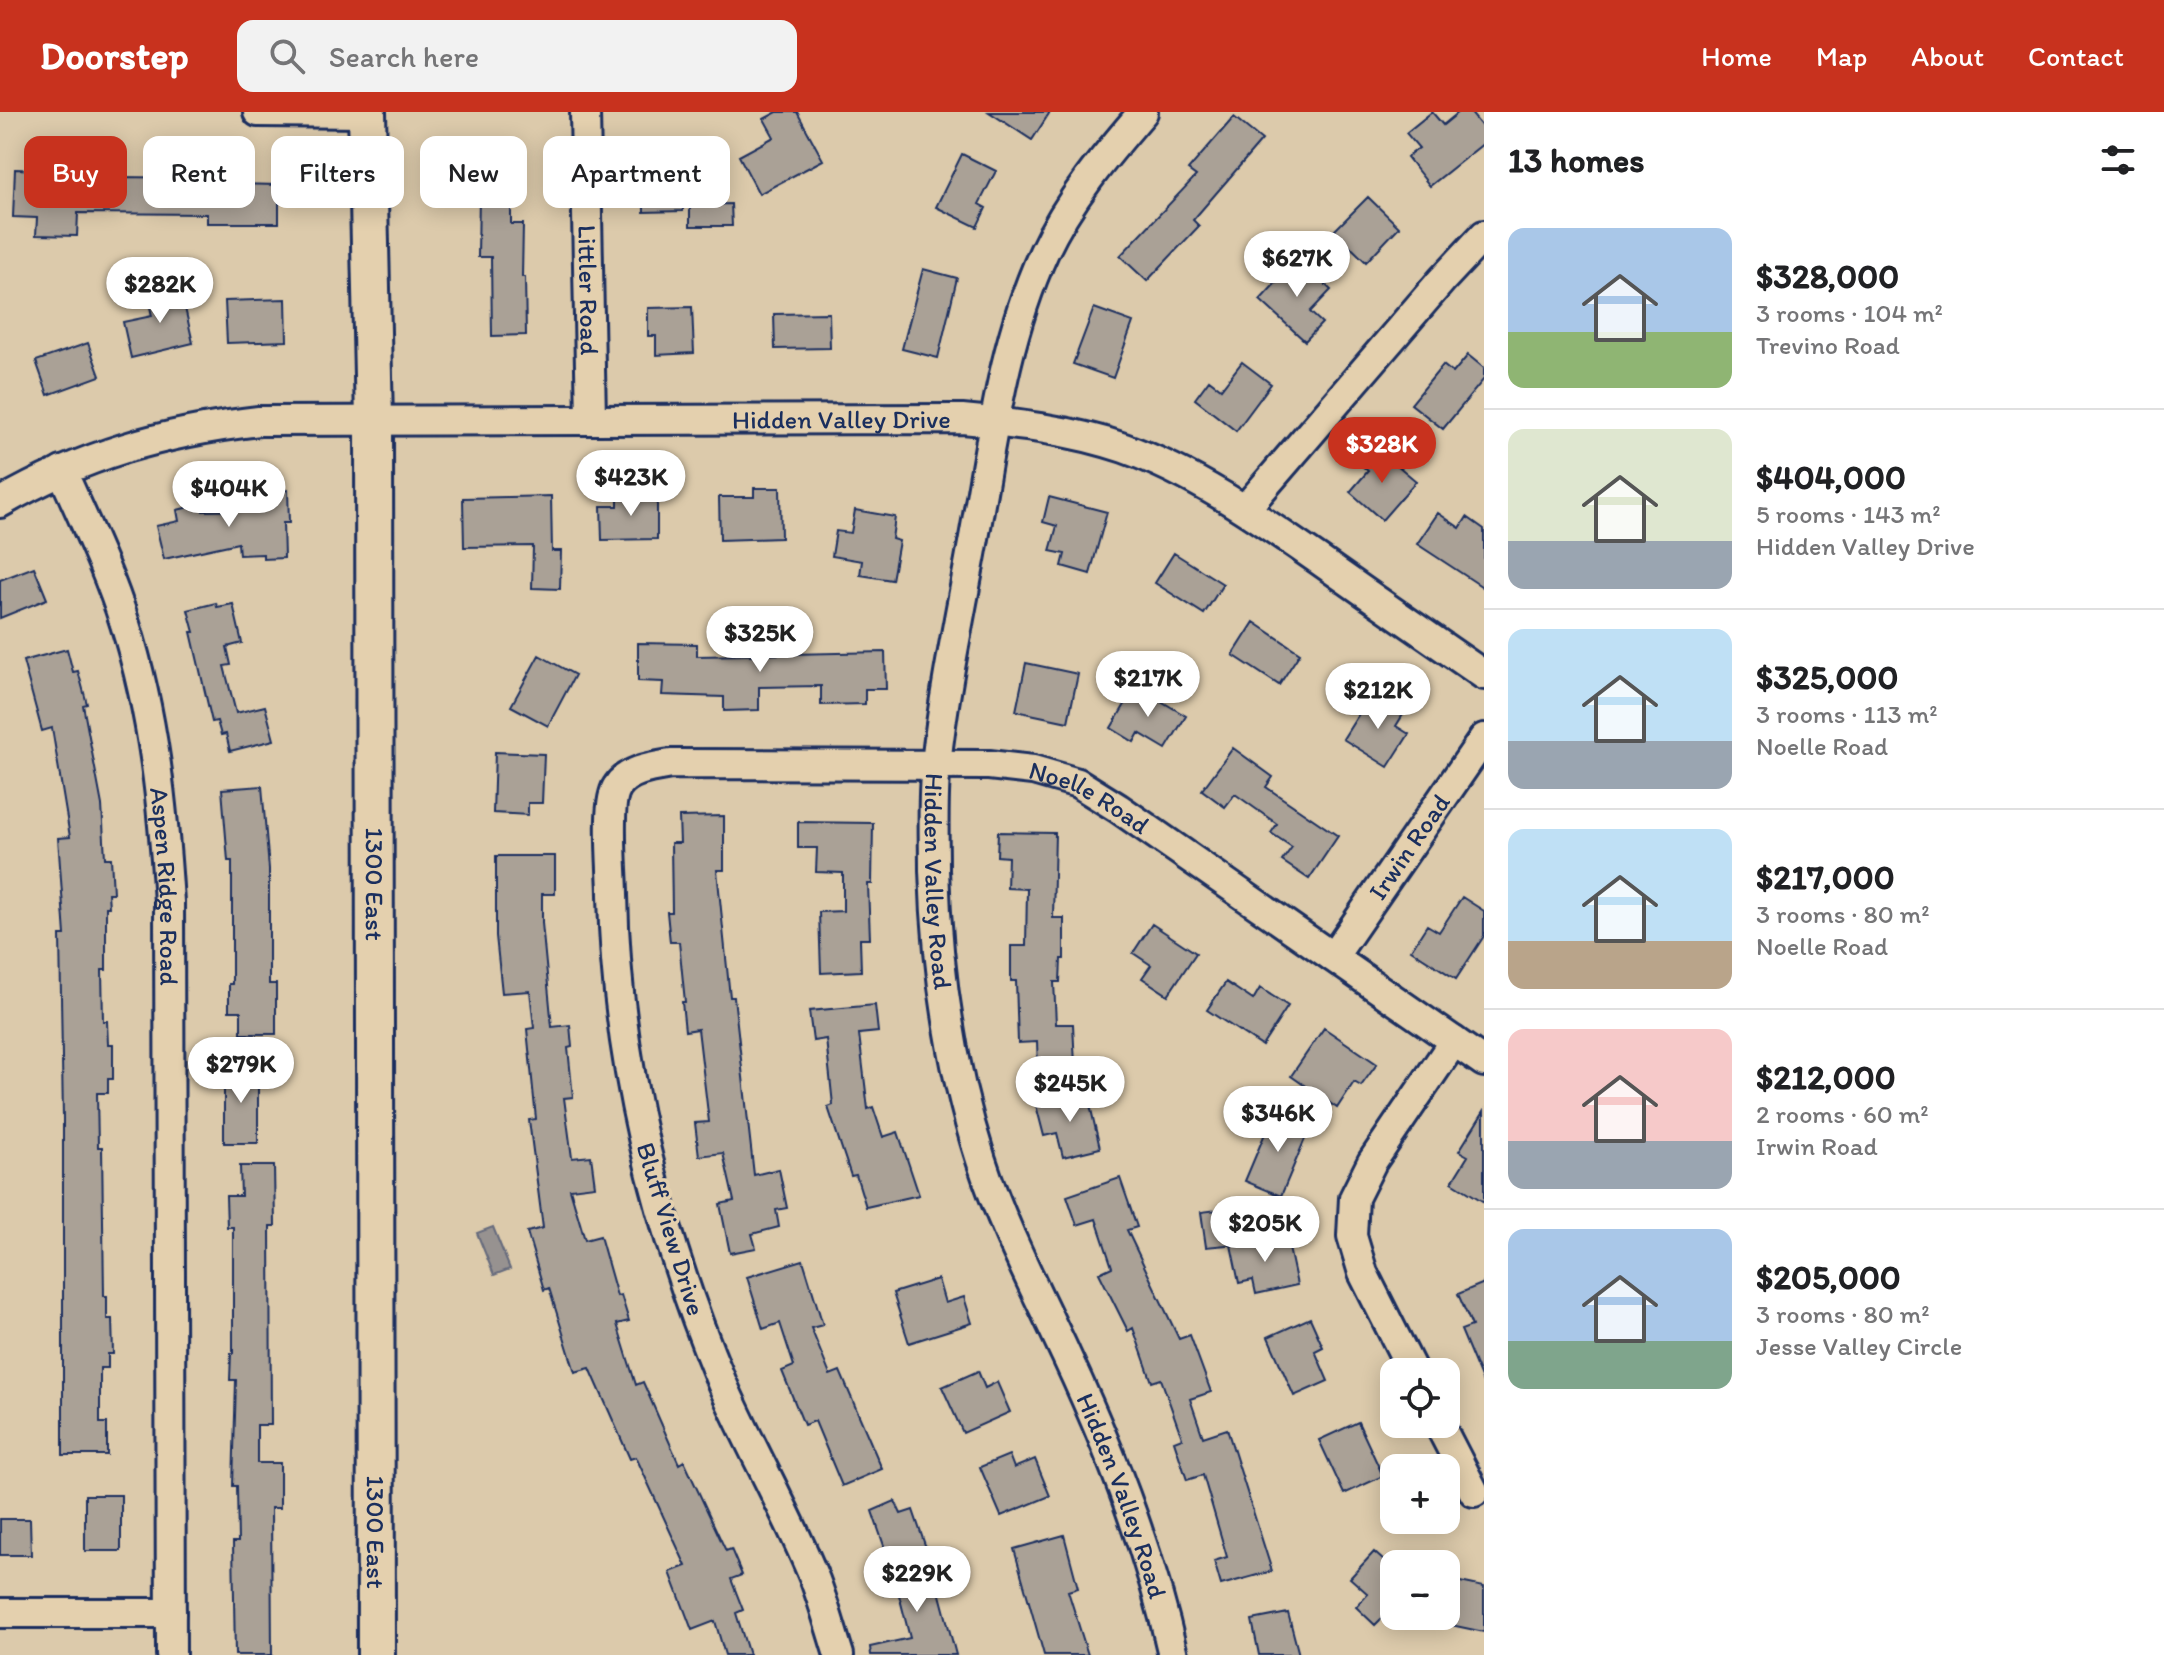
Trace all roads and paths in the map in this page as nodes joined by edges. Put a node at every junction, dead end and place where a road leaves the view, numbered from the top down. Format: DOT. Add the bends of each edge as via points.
graph roads {
  1 [pos="258,112"];
  2 [pos="367,112"];
  3 [pos="585,112"];
  4 [pos="1143,112"];
  5 [pos="1484,235"];
  6 [pos="591,419"];
  7 [pos="374,420"];
  8 [pos="995,422"];
  9 [pos="62,471"];
  10 [pos="0,503"];
  11 [pos="1245,509"];
  12 [pos="1484,675"];
  13 [pos="1484,738"];
  14 [pos="936,765"];
  15 [pos="623,780"];
  16 [pos="1333,957"];
  17 [pos="1454,1041"];
  18 [pos="1484,1062"];
  19 [pos="1406,1358"];
  20 [pos="1446,1438"];
  21 [pos="1474,1492"];
  22 [pos="0,1613"];
  23 [pos="171,1613"];
  24 [pos="171,1655"];
  25 [pos="376,1655"];
  26 [pos="839,1655"];
  27 [pos="1173,1655"];
  1 -- 2 [label="street"];
  2 -- 7 [label="main road, 1300 East"];
  3 -- 6 [label="street, Littler Road"];
  4 -- 8 [label="street, Hidden Valley Road" via="1077,194 1045,249 1021,307"];
  5 -- 11 [label="street"];
  6 -- 7 [label="street, Hidden Valley Drive"];
  6 -- 8 [label="street, Hidden Valley Drive"];
  7 -- 9 [label="street, Hidden Valley Drive" via="259,421 193,429"];
  7 -- 25 [label="main road, 1300 East"];
  8 -- 11 [label="street, Hidden Valley Drive" via="1059,430 1123,448 1187,475"];
  8 -- 14 [label="street, Hidden Valley Road"];
  9 -- 10 [label="street, Hidden Valley Drive"];
  9 -- 23 [label="street, Aspen Ridge Road" via="125,623 150,718 164,810 169,902"];
  11 -- 12 [label="street, Hidden Valley Drive"];
  13 -- 16 [label="street, Irwin Road"];
  14 -- 15 [label="street, Noelle Road" via="671,764"];
  14 -- 16 [label="street, Noelle Road" via="1033,770 1078,783"];
  14 -- 27 [label="street, Hidden Valley Road" via="936,932 952,1047 981,1158 1019,1260 1107,1448 1142,1542"];
  15 -- 26 [label="street, Bluff View Drive" via="616,787 611,813 613,914 637,1112 659,1204 723,1384 815,1581"];
  16 -- 17 [label="street, Noelle Road"];
  17 -- 18 [label="street, Noelle Road"];
  17 -- 19 [label="street" via="1372,1162 1354,1198 1352,1236 1363,1273"];
  20 -- 21 [label="street"];
  22 -- 23 [label="street"];
  23 -- 24 [label="street, Aspen Ridge Road"];
}
